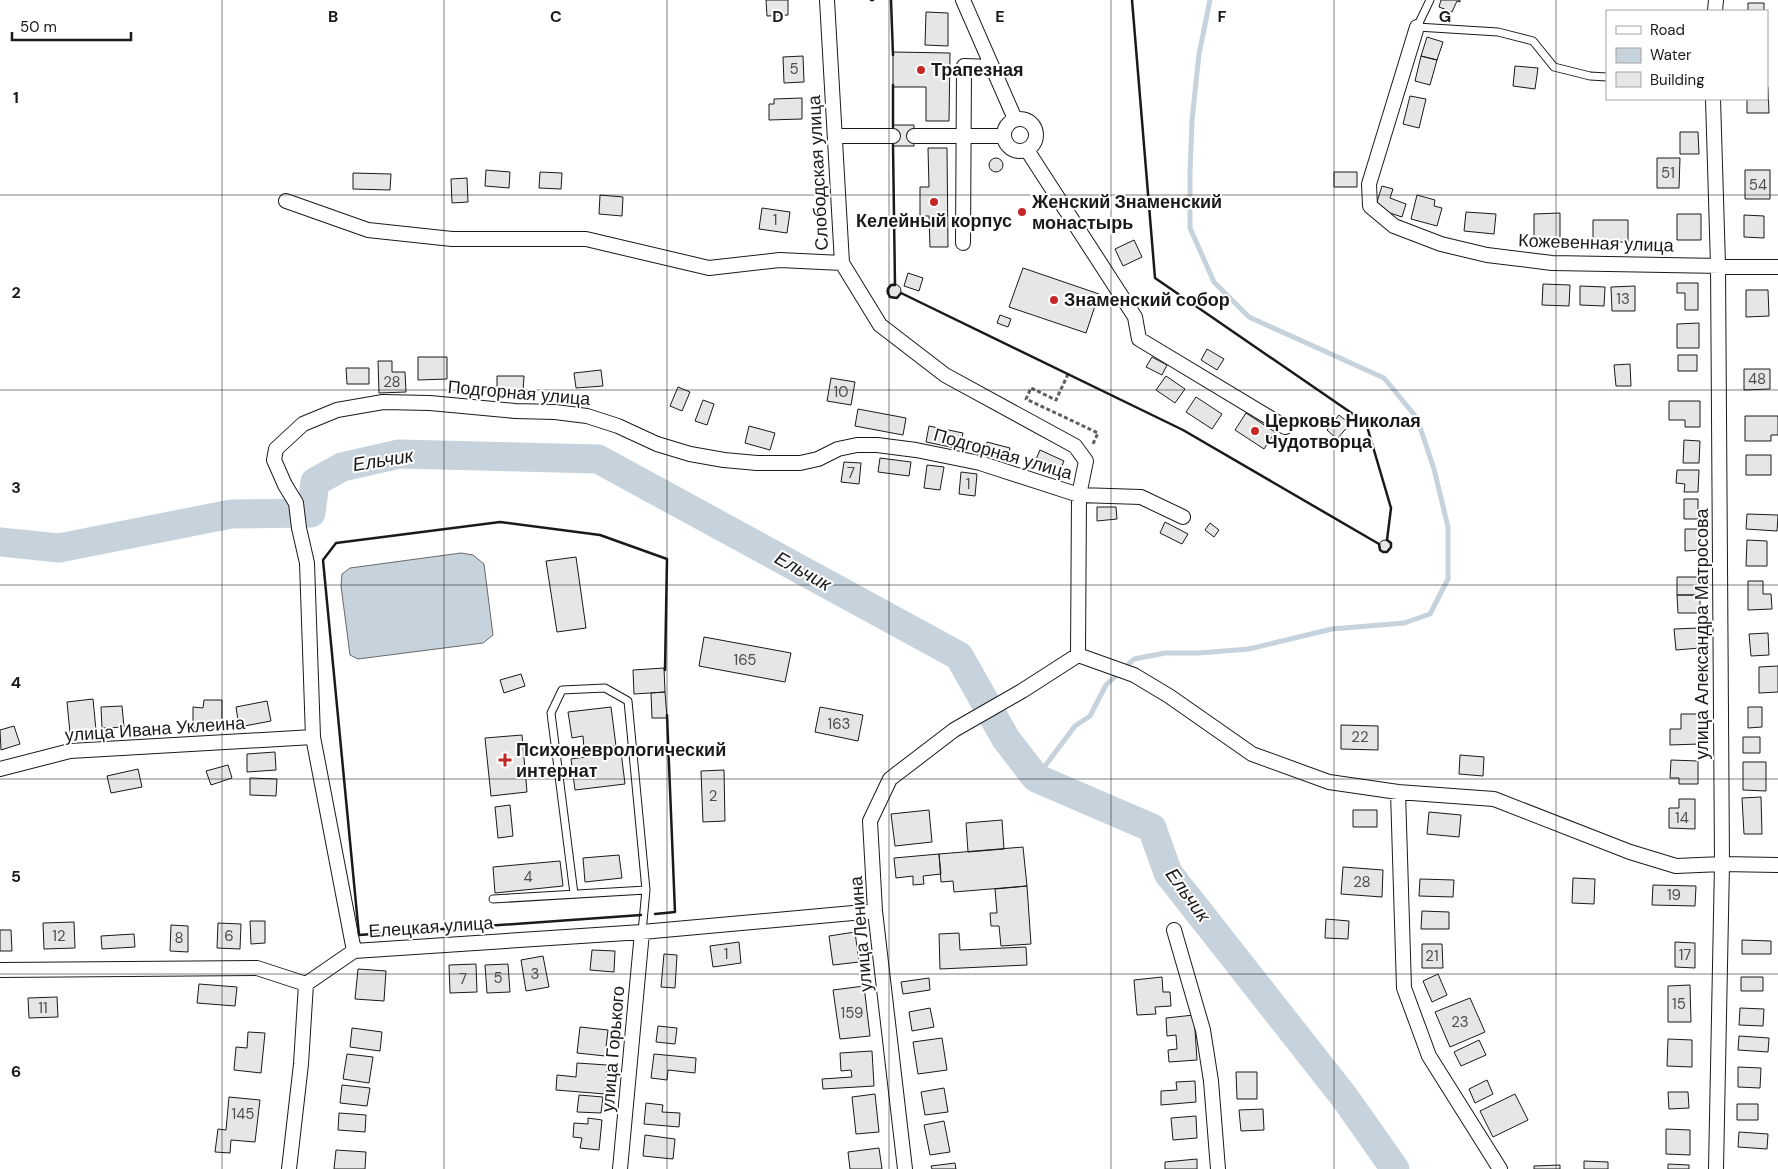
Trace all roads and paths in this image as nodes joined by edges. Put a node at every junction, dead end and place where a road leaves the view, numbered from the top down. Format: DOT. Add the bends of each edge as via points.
graph roads {
  1 [pos="827,0"];
  2 [pos="963,0"];
  3 [pos="1430,0"];
  4 [pos="1417,27"];
  5 [pos="992,67"];
  6 [pos="1606,77"];
  7 [pos="1712,100"];
  8 [pos="1015,120"];
  9 [pos="835,136"];
  10 [pos="893,136"];
  11 [pos="914,136"];
  12 [pos="963,136"];
  13 [pos="1003,136"];
  14 [pos="1027,150"];
  15 [pos="286,201"];
  16 [pos="963,243"];
  17 [pos="842,263"];
  18 [pos="1718,265"];
  19 [pos="1778,267"];
  20 [pos="1068,374"];
  21 [pos="1285,427"];
  22 [pos="1086,461"];
  23 [pos="1079,496"];
  24 [pos="1183,517"];
  25 [pos="1078,655"];
  26 [pos="313,737"];
  27 [pos="0,769"];
  28 [pos="1398,792"];
  29 [pos="1722,864"];
  30 [pos="1778,865"];
  31 [pos="646,890"];
  32 [pos="574,894"];
  33 [pos="493,899"];
  34 [pos="875,911"];
  35 [pos="1174,930"];
  36 [pos="642,932"];
  37 [pos="354,951"];
  38 [pos="0,970"];
  39 [pos="306,984"];
  40 [pos="289,1169"];
  41 [pos="620,1169"];
  42 [pos="905,1169"];
  43 [pos="1218,1169"];
  44 [pos="1500,1169"];
  45 [pos="1716,1169"];
  1 -- 9 [label="street, Слободская улица"];
  2 -- 5 [label="street"];
  3 -- 4 [label="lane"];
  4 -- 6 [label="lane" via="1498,32 1533,41 1554,67"];
  4 -- 18 [label="street, Кожевенная улица" via="1369,184 1370,206 1394,226 1441,244 1532,262"];
  5 -- 8 [label="street"];
  5 -- 12 [label="street" via="964,66"];
  7 -- 18 [label="street, улица Александра Матросова"];
  8 -- 13 [label="street" via="1006,126"];
  8 -- 14 [label="street" via="1029,122 1036,131 1035,142"];
  9 -- 10 [label="street"];
  9 -- 17 [label="street, Слободская улица"];
  11 -- 12 [label="street"];
  12 -- 13 [label="street"];
  12 -- 16 [label="street"];
  13 -- 14 [label="street" via="1011,149"];
  14 -- 21 [label="street" via="1135,317 1139,339"];
  15 -- 17 [label="street" via="368,230 443,238 586,239 710,268 780,260"];
  17 -- 22 [label="street, Слободская улица" via="880,325 945,375 1075,446"];
  18 -- 19 [label="street, Кожевенная улица"];
  18 -- 29 [label="street, улица Александра Матросова"];
  20 -- 22 [label="path" via="1056,400 1031,388 1026,399 1098,433"];
  22 -- 23 [label="street"];
  23 -- 24 [label="street, Подгорная улица" via="1141,497"];
  23 -- 25 [label="street"];
  23 -- 26 [label="street, Подгорная улица" via="980,464 877,445 838,449 800,463 757,463 690,454 588,416 430,403 383,402 336,410 303,424 276,449 274,460 296,503 307,563"];
  25 -- 28 [label="street" via="1134,675 1252,754 1328,782"];
  25 -- 34 [label="street, улица Ленина" via="954,730 890,779 870,821"];
  26 -- 27 [label="street, улица Ивана Уклеина" via="70,751"];
  26 -- 37 [label="street, Подгорная улица"];
  28 -- 29 [label="street" via="1494,799 1630,852 1676,866"];
  28 -- 44 [label="street" via="1404,988 1429,1056"];
  29 -- 30 [label="street"];
  29 -- 45 [label="street, улица Александра Матросова"];
  31 -- 32 [label="lane"];
  31 -- 32 [label="lane" via="628,701 605,688 562,690 551,713"];
  31 -- 36 [label="lane"];
  32 -- 33 [label="lane"];
  34 -- 36 [label="street, Елецкая улица"];
  34 -- 42 [label="street, улица Ленина"];
  35 -- 43 [label="street" via="1203,1030"];
  36 -- 37 [label="street, Елецкая улица"];
  36 -- 41 [label="street, улица Горького"];
  37 -- 39 [label="street, Елецкая улица"];
  38 -- 39 [label="street" via="257,968"];
  39 -- 40 [label="street"];
}
